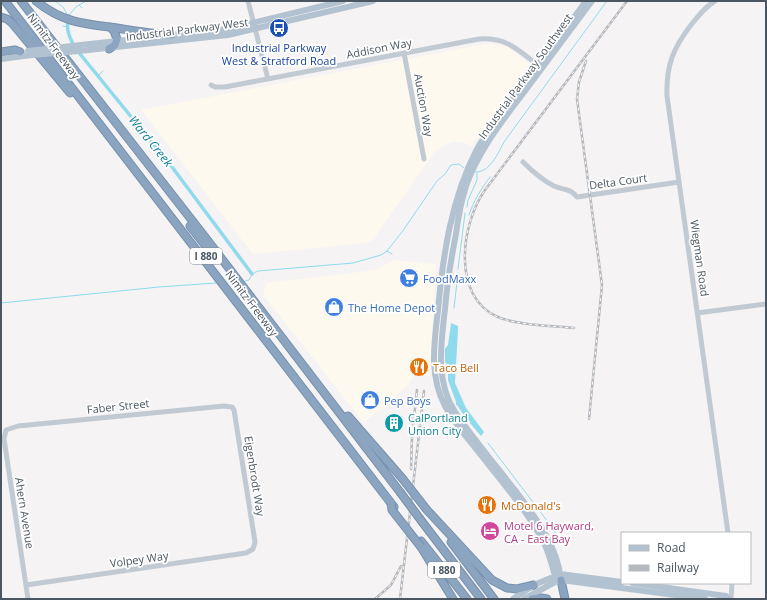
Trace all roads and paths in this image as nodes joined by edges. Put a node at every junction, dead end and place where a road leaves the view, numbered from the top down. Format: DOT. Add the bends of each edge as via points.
graph roads {
  1 [pos="5,1"];
  2 [pos="11,1"];
  3 [pos="17,1"];
  4 [pos="21,1"];
  5 [pos="36,1"];
  6 [pos="248,1"];
  7 [pos="343,1"];
  8 [pos="373,1"];
  9 [pos="586,1"];
  10 [pos="592,1"];
  11 [pos="715,1"];
  12 [pos="1,17"];
  13 [pos="109,27"];
  14 [pos="254,27"];
  15 [pos="172,35"];
  16 [pos="116,42"];
  17 [pos="109,49"];
  18 [pos="20,52"];
  19 [pos="1,53"];
  20 [pos="30,53"];
  21 [pos="404,53"];
  22 [pos="1,59"];
  23 [pos="539,66"];
  24 [pos="268,79"];
  25 [pos="212,85"];
  26 [pos="98,122"];
  27 [pos="424,159"];
  28 [pos="523,162"];
  29 [pos="679,182"];
  30 [pos="465,184"];
  31 [pos="443,260"];
  32 [pos="450,264"];
  33 [pos="766,304"];
  34 [pos="697,313"];
  35 [pos="324,393"];
  36 [pos="232,407"];
  37 [pos="6,430"];
  38 [pos="475,443"];
  39 [pos="390,479"];
  40 [pos="391,504"];
  41 [pos="427,510"];
  42 [pos="397,511"];
  43 [pos="728,532"];
  44 [pos="421,544"];
  45 [pos="253,550"];
  46 [pos="559,577"];
  47 [pos="621,582"];
  48 [pos="639,584"];
  49 [pos="732,584"];
  50 [pos="26,585"];
  51 [pos="534,585"];
  52 [pos="28,599"];
  53 [pos="453,599"];
  54 [pos="467,599"];
  55 [pos="481,599"];
  56 [pos="494,599"];
  57 [pos="513,599"];
  58 [pos="524,599"];
  59 [pos="532,599"];
  60 [pos="547,599"];
  61 [pos="565,599"];
  62 [pos="705,599"];
  63 [pos="730,599"];
  1 -- 26 [label="highway, Nimitz Freeway / I 880"];
  2 -- 42 [label="highway, I 880" via="398,505"];
  3 -- 39 [label="highway, I 880" via="383,477"];
  4 -- 35 [label="highway, Nimitz Freeway / I 880"];
  5 -- 13 [label="highway" via="62,18"];
  6 -- 14 [label="street"];
  7 -- 14 [label="main road, Industrial Parkway West"];
  8 -- 14 [label="main road, Industrial Parkway West"];
  9 -- 23 [label="main road, Industrial Parkway Southwest"];
  10 -- 23 [label="main road, Industrial Parkway Southwest"];
  11 -- 29 [label="street, Wiegman Road" via="704,9 683,35 669,64 667,96"];
  12 -- 26 [label="highway" via="12,23 68,91"];
  13 -- 15 [label="highway"];
  13 -- 16 [label="highway" via="116,34"];
  14 -- 15 [label="main road, Industrial Parkway West"];
  14 -- 17 [label="main road, Industrial Parkway West" via="216,37"];
  14 -- 24 [label="street"];
  15 -- 16 [label="main road, Industrial Parkway West"];
  16 -- 17 [label="highway"];
  16 -- 20 [label="main road, Industrial Parkway West, bridge"];
  17 -- 20 [label="main road, Industrial Parkway West, bridge"];
  18 -- 19 [label="highway" via="15,50"];
  18 -- 20 [label="main road, Industrial Parkway West"];
  20 -- 22 [label="main road, Industrial Parkway West"];
  21 -- 23 [label="street, Addison Way" via="489,38 509,44"];
  21 -- 24 [label="street, Addison Way"];
  21 -- 27 [label="street, Auction Way"];
  23 -- 30 [label="main road, Industrial Parkway Southwest" via="497,119 480,149"];
  24 -- 25 [label="street, Addison Way" via="225,87"];
  26 -- 40 [label="highway, Nimitz Freeway / I 880"];
  28 -- 29 [label="street, Delta Court" via="538,176 555,186 572,191 577,197"];
  29 -- 34 [label="street, Wiegman Road"];
  30 -- 31 [label="main road, Industrial Parkway Southwest" via="456,199"];
  30 -- 32 [label="main road, Industrial Parkway Southwest"];
  31 -- 32 [label="main road"];
  31 -- 38 [label="main road, Industrial Parkway Southwest" via="434,348 436,379 439,393 457,425"];
  32 -- 38 [label="main road, Industrial Parkway Southwest" via="440,349 441,373 449,401"];
  33 -- 34 [label="street"];
  34 -- 43 [label="street, Wiegman Road"];
  35 -- 39 [label="highway, Nimitz Freeway / I 880"];
  35 -- 41 [label="highway, bridge" via="333,397"];
  36 -- 37 [label="street, Faber Street" via="63,421 14,426"];
  36 -- 45 [label="street, Eigenbrodt Way" via="236,414 255,542"];
  37 -- 50 [label="street, Ahern Avenue" via="4,439"];
  38 -- 46 [label="main road, Industrial Parkway Southwest" via="544,530 554,552"];
  39 -- 55 [label="highway, Nimitz Freeway / I 880, bridge"];
  40 -- 42 [label="highway, Nimitz Freeway / I 880"];
  40 -- 44 [label="highway, bridge" via="392,510"];
  41 -- 51 [label="highway" via="492,580 507,588 517,589"];
  41 -- 56 [label="highway"];
  42 -- 44 [label="highway, Nimitz Freeway / I 880"];
  44 -- 53 [label="highway"];
  44 -- 54 [label="highway, Nimitz Freeway / I 880"];
  45 -- 50 [label="street, Volpey Way"];
  46 -- 47 [label="main road"];
  46 -- 51 [label="main road"];
  46 -- 58 [label="main road"];
  46 -- 61 [label="highway"];
  46 -- 62 [label="main road"];
  48 -- 63 [label="main road" via="726,596"];
  49 -- 63 [label="street"];
  50 -- 52 [label="street, Ahern Avenue"];
  51 -- 57 [label="main road"];
  59 -- 60 [label="highway"];
}
